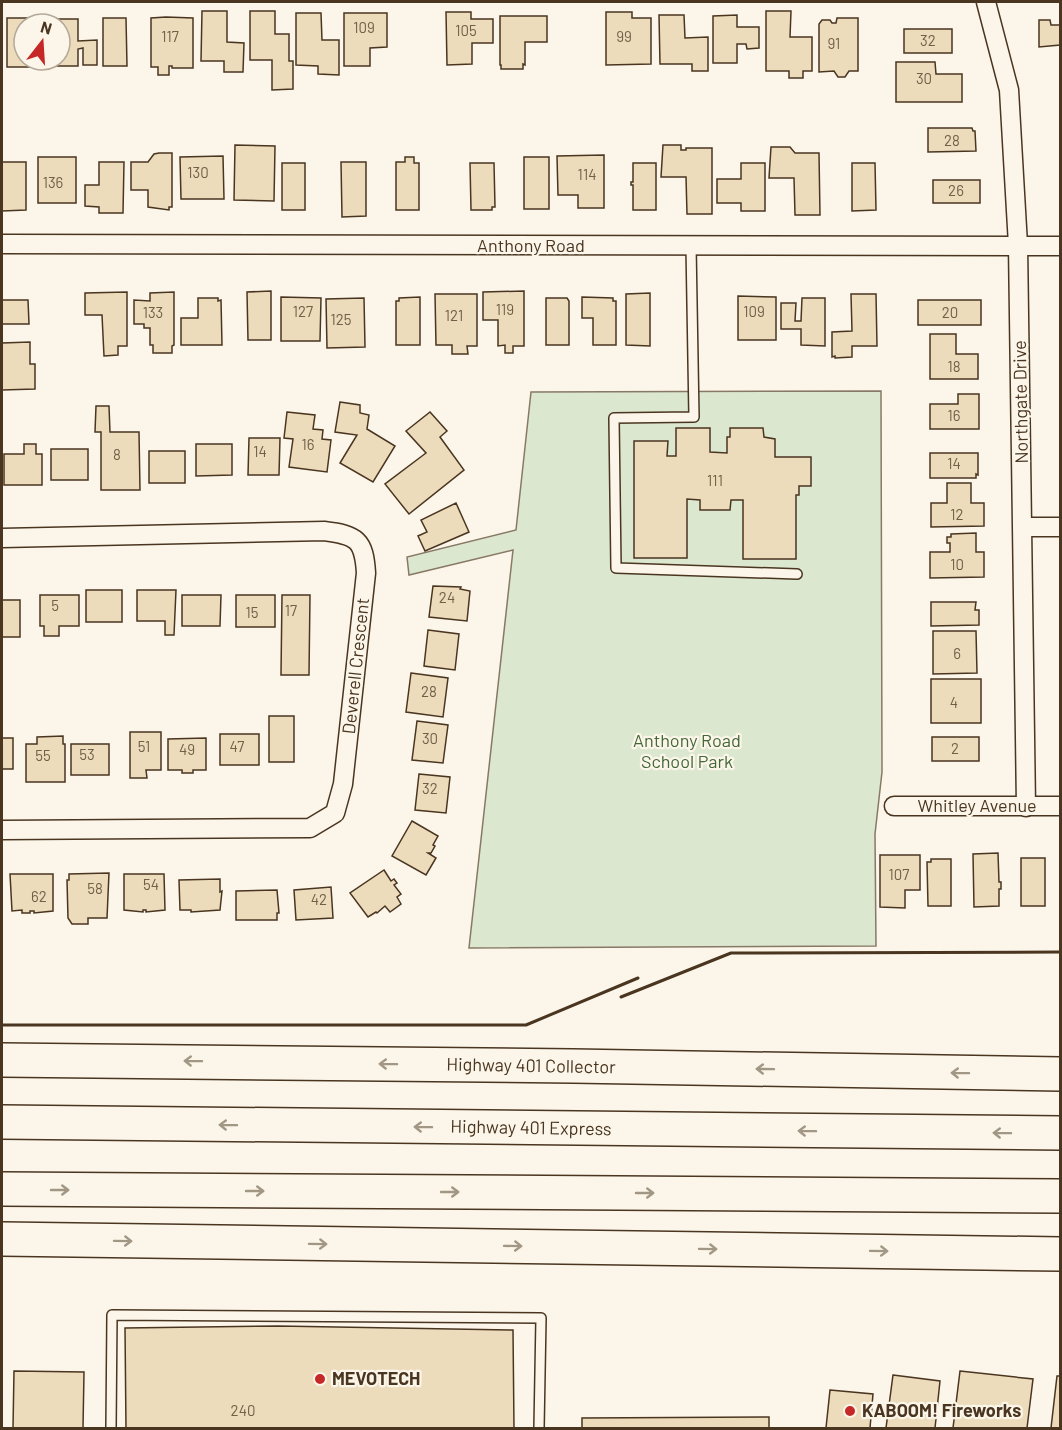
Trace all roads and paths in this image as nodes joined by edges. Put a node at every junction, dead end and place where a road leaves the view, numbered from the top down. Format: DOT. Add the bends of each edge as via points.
graph roads {
  1 [pos="986,2"];
  2 [pos="2,244"];
  3 [pos="1018,245"];
  4 [pos="691,246"];
  5 [pos="1060,246"];
  6 [pos="1023,527"];
  7 [pos="1060,527"];
  8 [pos="2,537"];
  9 [pos="797,574"];
  10 [pos="894,806"];
  11 [pos="1060,806"];
  12 [pos="1026,807"];
  13 [pos="2,830"];
  14 [pos="2,1060"];
  15 [pos="1060,1074"];
  16 [pos="2,1122"];
  17 [pos="1060,1133"];
  18 [pos="2,1189"];
  19 [pos="1060,1196"];
  20 [pos="2,1239"];
  21 [pos="1060,1254"];
  22 [pos="111,1428"];
  23 [pos="538,1428"];
  1 -- 3 [label="street, Northgate Drive" via="1009,90"];
  2 -- 4 [label="street, Anthony Road"];
  3 -- 4 [label="street, Anthony Road"];
  3 -- 5 [label="street, Anthony Road"];
  3 -- 6 [label="street, Northgate Drive"];
  4 -- 9 [label="lane" via="694,417 614,418 616,568"];
  6 -- 7 [label="street"];
  6 -- 12 [label="street, Northgate Drive"];
  8 -- 13 [label="street, Deverell Crescent" via="324,531 354,539 365,553 366,573 343,784 335,813 310,828"];
  10 -- 12 [label="street, Whitley Avenue"];
  11 -- 12 [label="street, Whitley Avenue"];
  15 -- 14 [label="highway, Highway 401 Collector, one-way"];
  17 -- 16 [label="highway, Highway 401 Express, one-way"];
  18 -- 19 [label="highway, one-way"];
  20 -- 21 [label="highway, one-way"];
  22 -- 23 [label="lane" via="112,1315 124,1315 541,1318"];
}
